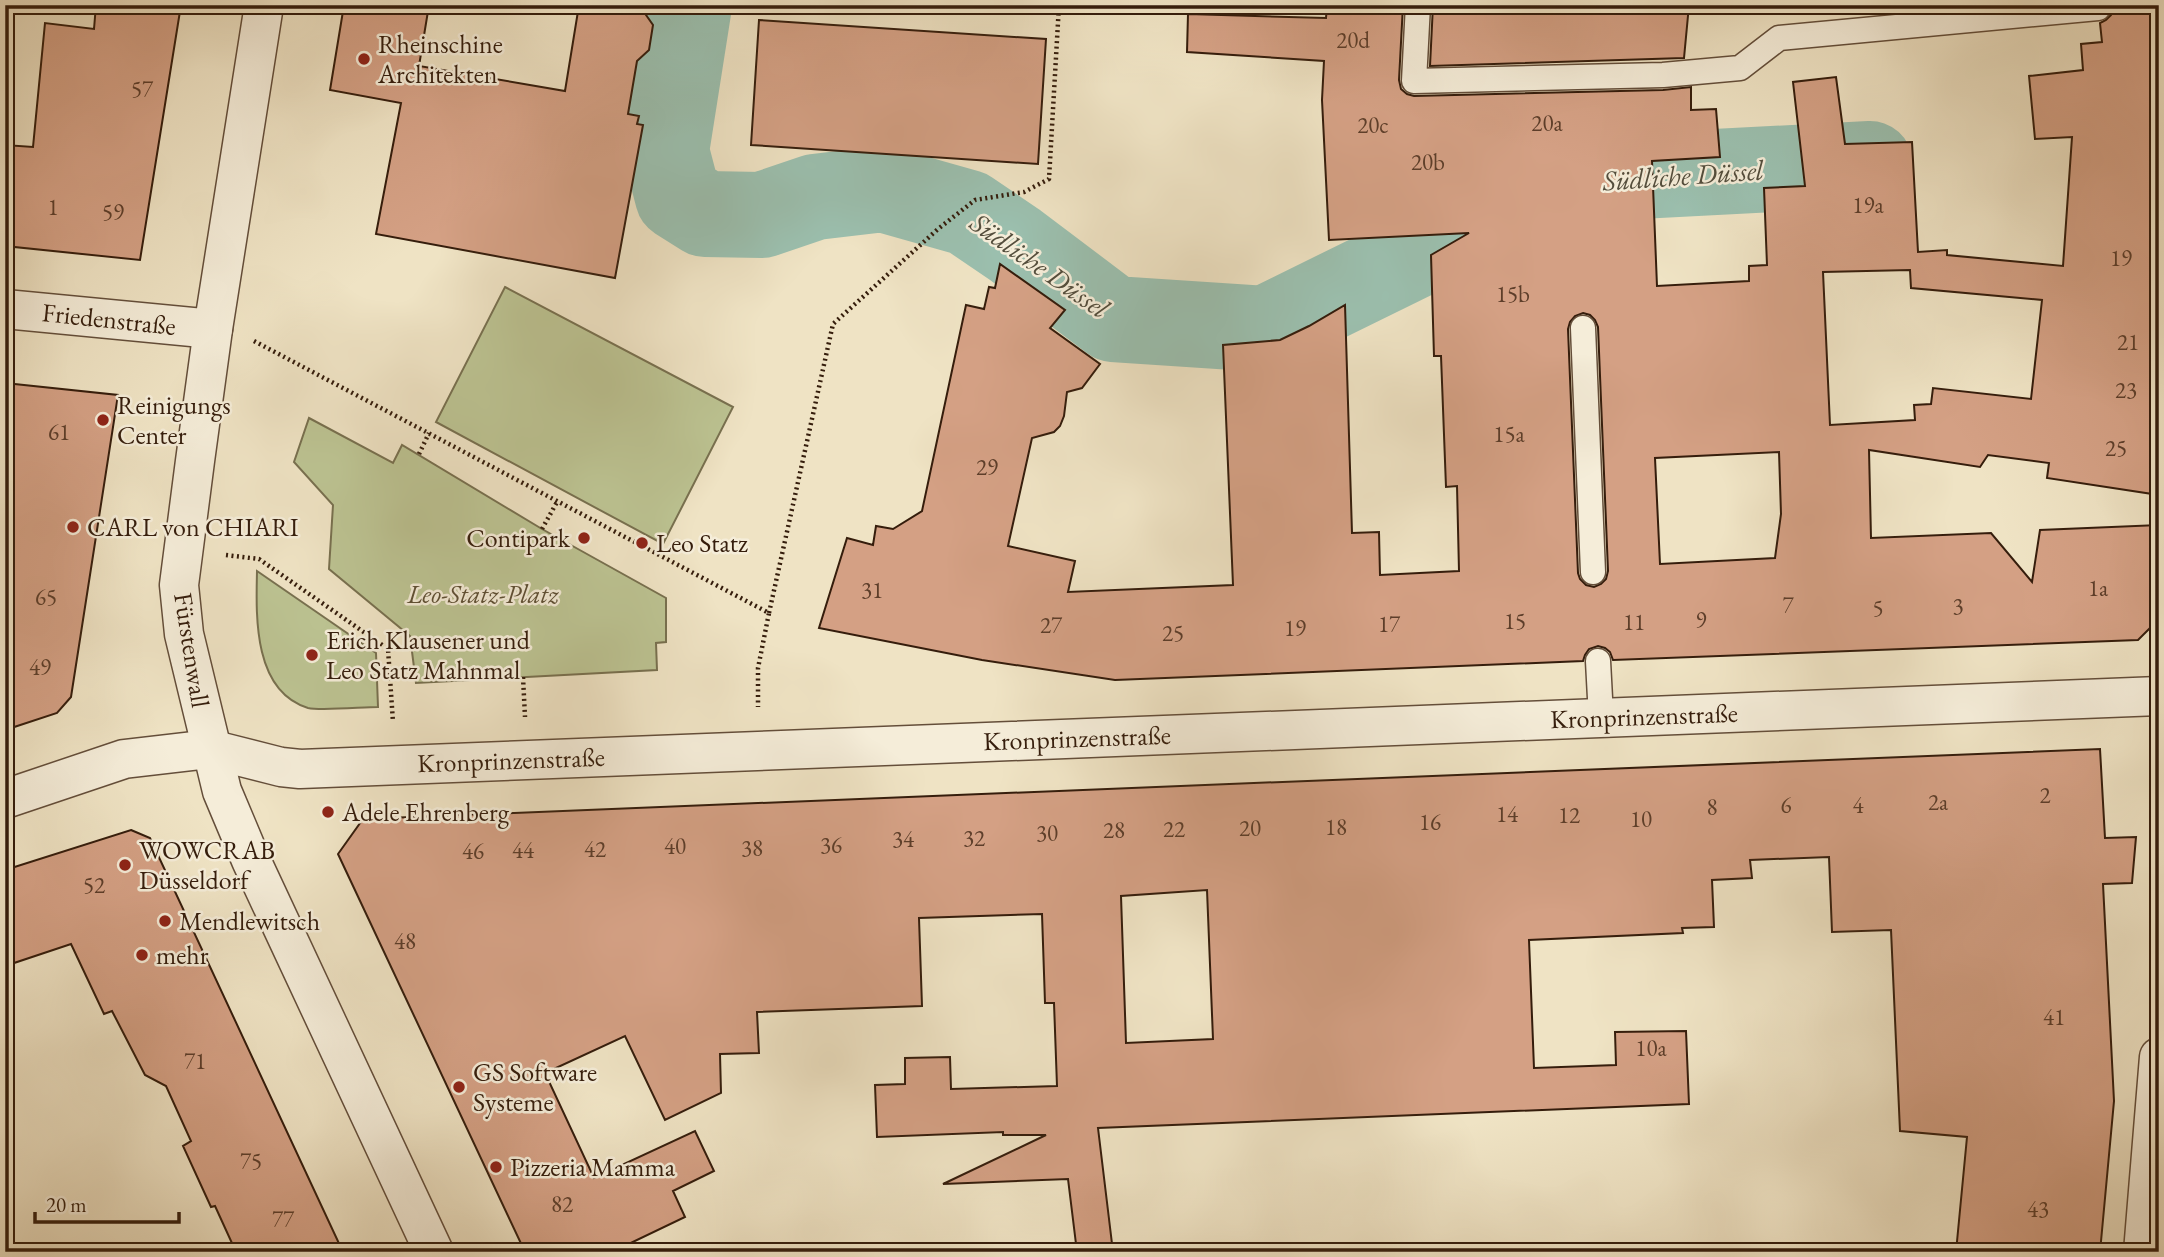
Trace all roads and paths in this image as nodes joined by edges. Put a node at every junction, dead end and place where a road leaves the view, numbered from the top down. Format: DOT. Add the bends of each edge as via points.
graph roads {
  1 [pos="264,5"];
  2 [pos="1059,5"];
  3 [pos="1082,5"];
  4 [pos="1141,5"];
  5 [pos="1418,5"];
  6 [pos="2098,8"];
  7 [pos="5,309"];
  8 [pos="1583,328"];
  9 [pos="213,329"];
  10 [pos="429,433"];
  11 [pos="419,454"];
  12 [pos="557,502"];
  13 [pos="542,529"];
  14 [pos="184,551"];
  15 [pos="1593,572"];
  16 [pos="769,613"];
  17 [pos="1598,661"];
  18 [pos="2159,696"];
  19 [pos="1601,718"];
  20 [pos="210,749"];
  21 [pos="757,750"];
  22 [pos="396,765"];
  23 [pos="5,799"];
  24 [pos="2159,1057"];
  25 [pos="434,1252"];
  26 [pos="2143,1252"];
  1 -- 9 [label="street, Fürstenwall"];
  2 -- 16 [label="path" via="1049,179 1024,192 975,200 833,324"];
  3 -- 4 [label="path"];
  5 -- 6 [label="lane" via="1414,81 1663,75 1740,68 1779,38"];
  7 -- 9 [label="street, Friedenstraße"];
  8 -- 15 [label="lane"];
  9 -- 10 [label="path" via="239,334"];
  9 -- 14 [label="street, Fürstenwall"];
  10 -- 11 [label="path"];
  10 -- 12 [label="path"];
  12 -- 13 [label="path"];
  12 -- 16 [label="path"];
  14 -- 20 [label="street, Fürstenwall" via="179,584 184,634"];
  14 -- 22 [label="path" via="259,559 388,649"];
  16 -- 21 [label="path" via="758,668"];
  17 -- 19 [label="lane"];
  18 -- 19 [label="street, Kronprinzenstraße"];
  19 -- 21 [label="street, Kronprinzenstraße"];
  20 -- 22 [label="street, Kronprinzenstraße" via="300,769"];
  20 -- 23 [label="street, Kronprinzenstraße" via="124,759"];
  20 -- 25 [label="street, Fürstenwall" via="251,860"];
  21 -- 22 [label="street, Kronprinzenstraße"];
  24 -- 26 [label="street"];
}
